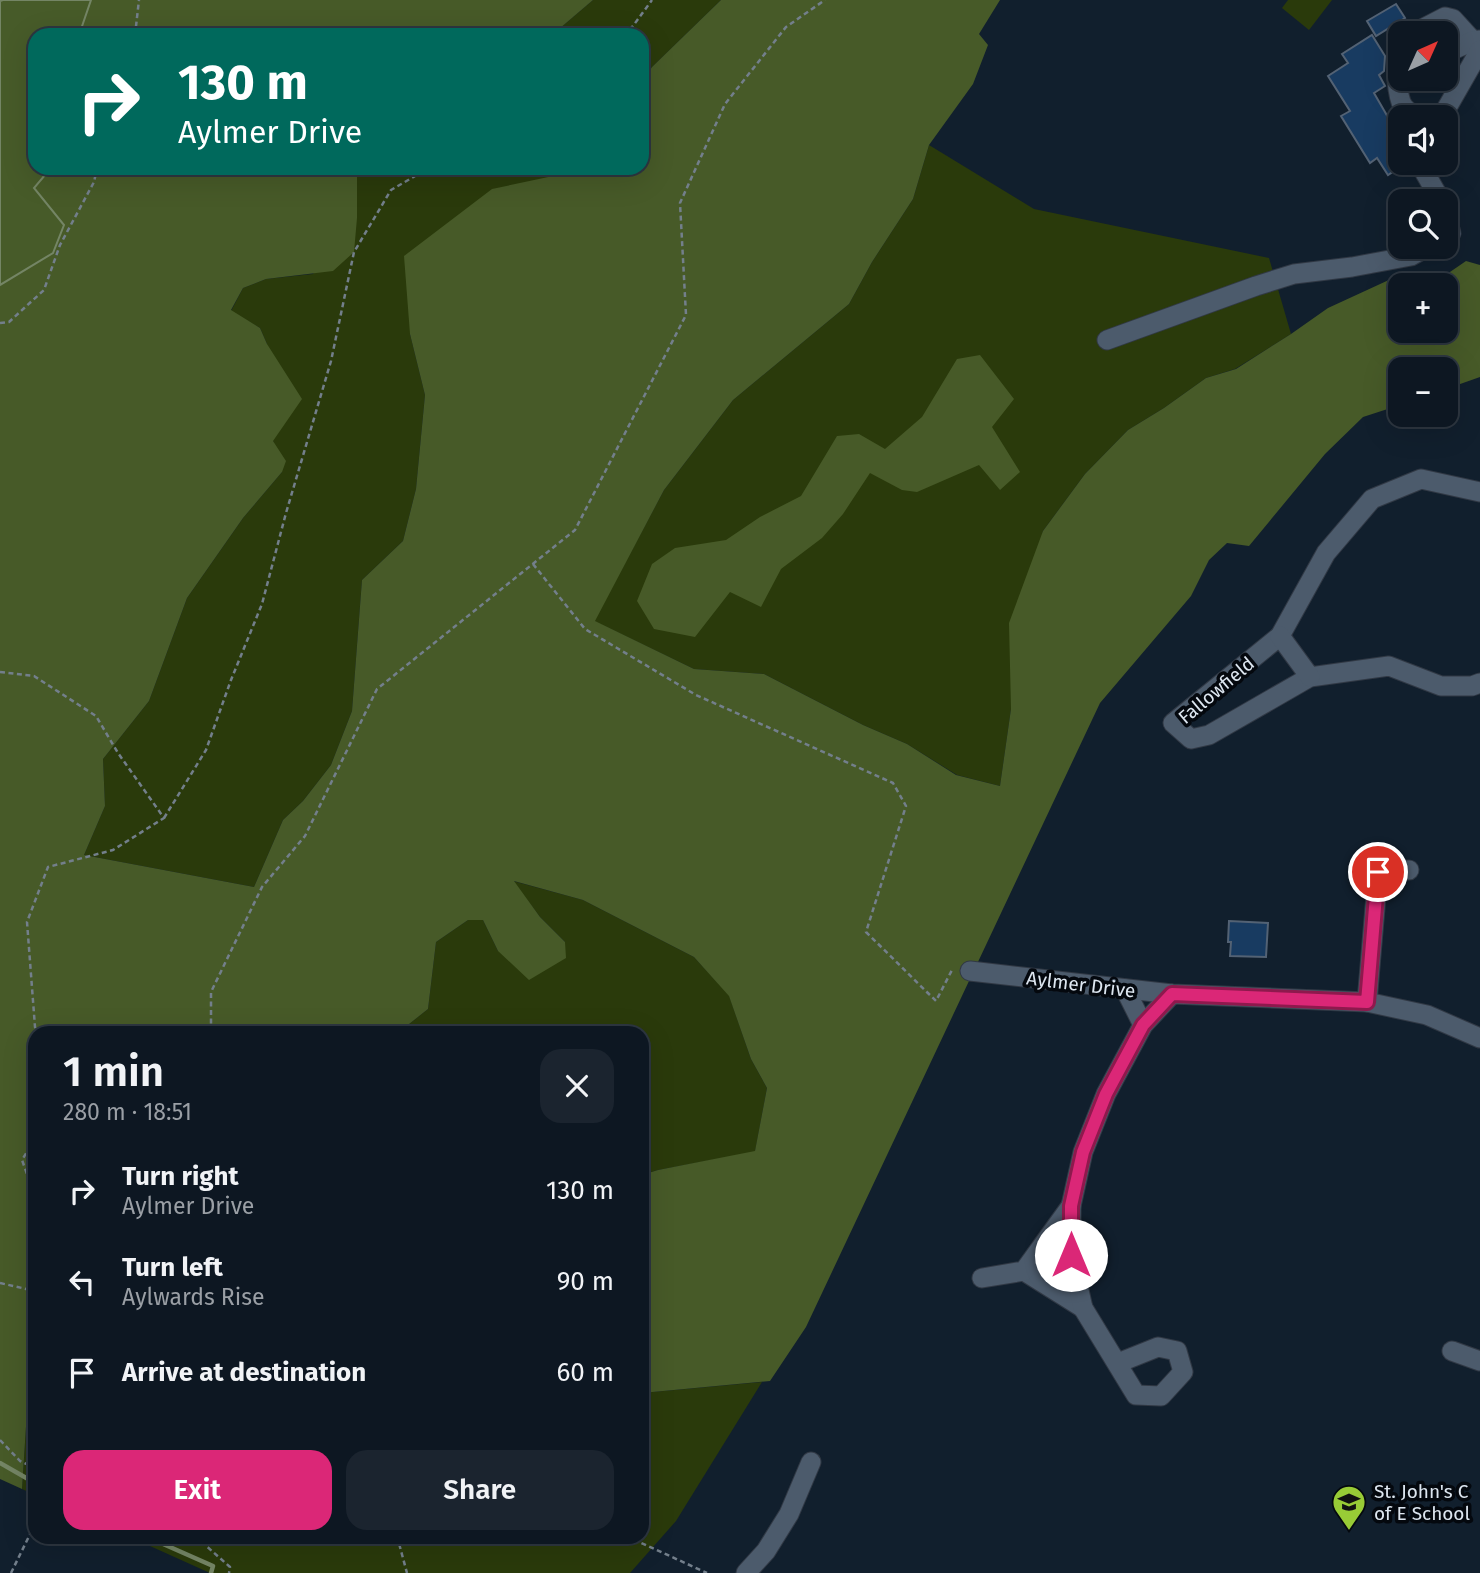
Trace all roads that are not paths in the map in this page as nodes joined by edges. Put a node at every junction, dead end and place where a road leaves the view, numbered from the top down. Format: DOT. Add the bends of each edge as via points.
graph roads {
  1 [pos="1437,21"];
  2 [pos="1455,21"];
  3 [pos="1458,24"];
  4 [pos="1478,44"];
  5 [pos="1458,50"];
  6 [pos="1448,105"];
  7 [pos="1395,259"];
  8 [pos="1107,340"];
  9 [pos="1480,492"];
  10 [pos="1280,636"];
  11 [pos="1310,677"];
  12 [pos="1480,683"];
  13 [pos="1409,870"];
  14 [pos="962,968"];
  15 [pos="1125,989"];
  16 [pos="1172,994"];
  17 [pos="1367,1002"];
  18 [pos="1143,1025"];
  19 [pos="1480,1038"];
  20 [pos="1071,1206"];
  21 [pos="1024,1270"];
  22 [pos="982,1278"];
  23 [pos="1083,1308"];
  24 [pos="1452,1351"];
  25 [pos="1480,1361"];
  26 [pos="1118,1363"];
  27 [pos="811,1462"];
  28 [pos="746,1573"];
  1 -- 2 [label="street" via="1445,17"];
  3 -- 4 [label="street"];
  4 -- 5 [label="street"];
  4 -- 6 [label="street"];
  7 -- 8 [label="street" via="1294,274"];
  9 -- 10 [label="street, Fallowfield" via="1421,480 1372,499 1326,553"];
  10 -- 11 [label="street"];
  10 -- 11 [label="street, Fallowfield" via="1173,723 1191,738 1209,735"];
  11 -- 12 [label="street, Fallowfield" via="1389,666 1441,686"];
  13 -- 17 [label="street" via="1378,872"];
  14 -- 15 [label="street, Aylmer Drive"];
  15 -- 16 [label="street, Aylmer Drive"];
  15 -- 18 [label="street"];
  16 -- 17 [label="street, Aylmer Drive"];
  16 -- 18 [label="street"];
  17 -- 19 [label="street, Aylmer Drive" via="1427,1015"];
  18 -- 20 [label="street" via="1106,1094 1083,1152"];
  20 -- 21 [label="street"];
  20 -- 23 [label="street" via="1071,1255"];
  21 -- 22 [label="street"];
  21 -- 23 [label="street"];
  23 -- 26 [label="street"];
  24 -- 25 [label="street"];
  27 -- 28 [label="street" via="789,1514"];
}
